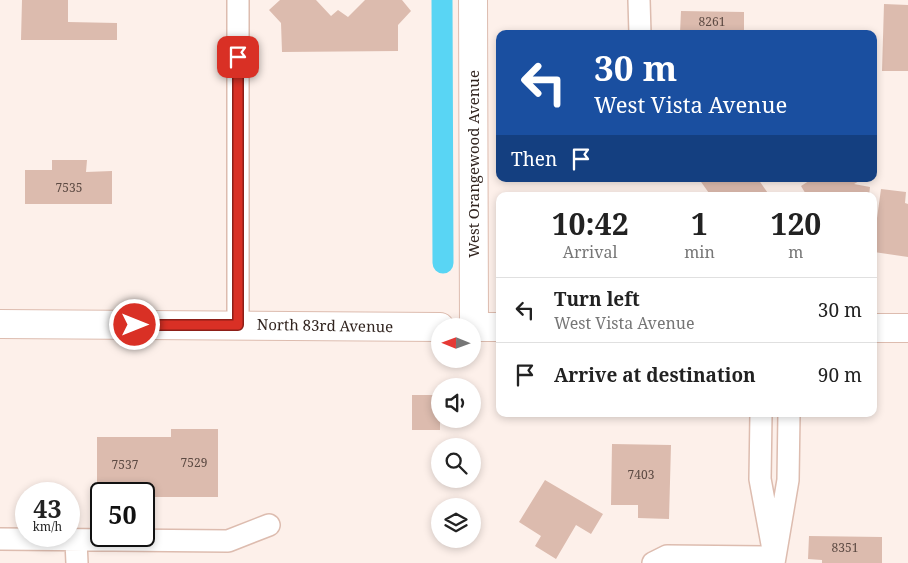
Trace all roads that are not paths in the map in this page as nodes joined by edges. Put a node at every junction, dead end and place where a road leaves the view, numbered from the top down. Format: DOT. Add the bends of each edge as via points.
graph roads {
  1 [pos="238,0"];
  2 [pos="473,0"];
  3 [pos="639,0"];
  4 [pos="640,30"];
  5 [pos="0,324"];
  6 [pos="238,325"];
  7 [pos="431,327"];
  8 [pos="482,327"];
  9 [pos="877,328"];
  10 [pos="908,328"];
  11 [pos="761,417"];
  12 [pos="789,417"];
  13 [pos="761,450"];
  14 [pos="789,450"];
  15 [pos="268,525"];
  16 [pos="0,539"];
  17 [pos="15,539"];
  18 [pos="80,540"];
  19 [pos="76,547"];
  20 [pos="774,560"];
  21 [pos="77,563"];
  22 [pos="653,563"];
  1 -- 6 [label="street"];
  2 -- 8 [label="main road, West Orangewood Avenue"];
  3 -- 4 [label="street"];
  5 -- 6 [label="main road, North 83rd Avenue"];
  6 -- 7 [label="main road, North 83rd Avenue"];
  9 -- 10 [label="main road"];
  11 -- 13 [label="street"];
  12 -- 14 [label="street"];
  13 -- 14 [label="street"];
  13 -- 20 [label="street" via="760,479"];
  14 -- 20 [label="street" via="788,480"];
  15 -- 18 [label="street" via="228,541"];
  16 -- 17 [label="street"];
  19 -- 21 [label="street"];
  20 -- 22 [label="street" via="667,556"];
}
